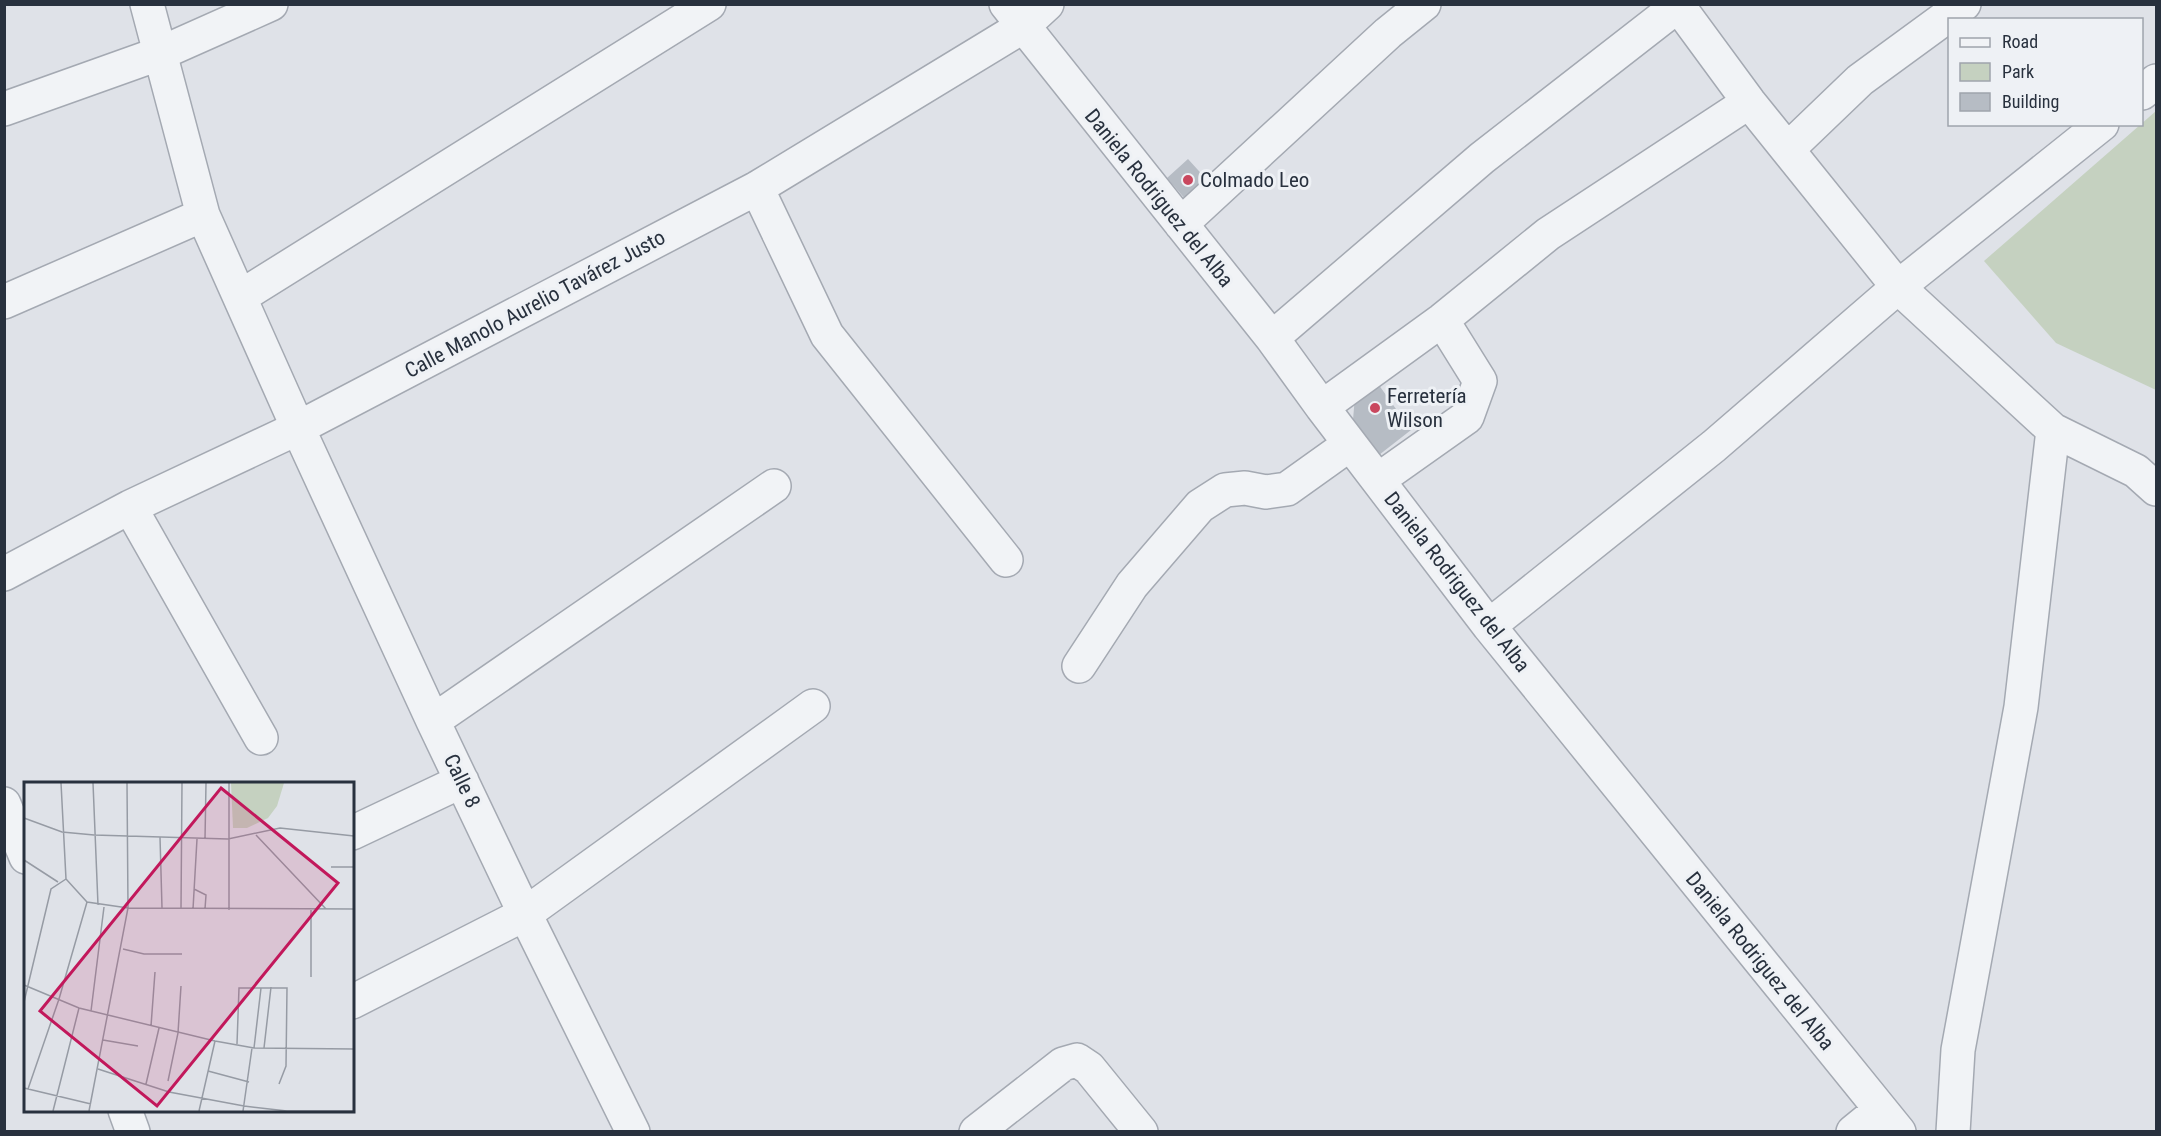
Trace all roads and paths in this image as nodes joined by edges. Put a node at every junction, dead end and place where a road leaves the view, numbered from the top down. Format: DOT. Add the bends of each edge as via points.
graph roads {
  1 [pos="147,4"];
  2 [pos="271,4"];
  3 [pos="709,4"];
  4 [pos="1047,4"];
  5 [pos="1424,4"];
  6 [pos="1964,4"];
  7 [pos="1679,5"];
  8 [pos="1014,16"];
  9 [pos="161,53"];
  10 [pos="2157,81"];
  11 [pos="2143,92"];
  12 [pos="1749,102"];
  13 [pos="4,110"];
  14 [pos="2100,126"];
  15 [pos="1788,149"];
  16 [pos="757,188"];
  17 [pos="203,215"];
  18 [pos="1181,224"];
  19 [pos="1898,287"];
  20 [pos="240,297"];
  21 [pos="4,302"];
  22 [pos="1442,320"];
  23 [pos="1272,338"];
  24 [pos="1322,407"];
  25 [pos="297,428"];
  26 [pos="2053,430"];
  27 [pos="1350,444"];
  28 [pos="1378,480"];
  29 [pos="774,486"];
  30 [pos="2157,489"];
  31 [pos="130,507"];
  32 [pos="1006,560"];
  33 [pos="4,574"];
  34 [pos="1489,626"];
  35 [pos="1079,666"];
  36 [pos="813,706"];
  37 [pos="433,721"];
  38 [pos="261,738"];
  39 [pos="462,781"];
  40 [pos="4,804"];
  41 [pos="354,832"];
  42 [pos="24,852"];
  43 [pos="525,914"];
  44 [pos="354,1001"];
  45 [pos="126,1112"];
  46 [pos="1890,1121"];
  47 [pos="134,1131"];
  48 [pos="633,1131"];
  49 [pos="976,1131"];
  50 [pos="1141,1131"];
  51 [pos="1853,1131"];
  52 [pos="1953,1131"];
  1 -- 9 [label="street, Calle 8"];
  2 -- 9 [label="street"];
  3 -- 20 [label="street"];
  4 -- 8 [label="street, Calle Manolo Aurelio Tavárez Justo"];
  5 -- 18 [label="street"];
  6 -- 15 [label="street" via="1860,80"];
  7 -- 12 [label="street"];
  7 -- 23 [label="street" via="1482,158"];
  8 -- 16 [label="street, Calle Manolo Aurelio Tavárez Justo"];
  8 -- 18 [label="street, Daniela Rodriguez del Alba"];
  9 -- 13 [label="street"];
  9 -- 17 [label="street, Calle 8"];
  10 -- 11 [label="street"];
  12 -- 15 [label="street"];
  12 -- 22 [label="street" via="1548,234"];
  14 -- 19 [label="street"];
  15 -- 19 [label="street"];
  16 -- 25 [label="street, Calle Manolo Aurelio Tavárez Justo"];
  16 -- 32 [label="street" via="827,335"];
  17 -- 20 [label="street, Calle 8"];
  17 -- 21 [label="street"];
  18 -- 23 [label="street, Daniela Rodriguez del Alba"];
  19 -- 26 [label="street"];
  19 -- 34 [label="street" via="1714,446"];
  20 -- 25 [label="street, Calle 8"];
  22 -- 24 [label="street"];
  22 -- 28 [label="street" via="1480,381 1467,417"];
  23 -- 24 [label="street, Daniela Rodriguez del Alba"];
  24 -- 27 [label="street, Daniela Rodriguez del Alba"];
  25 -- 31 [label="street, Calle Manolo Aurelio Tavárez Justo"];
  25 -- 37 [label="street, Calle 8"];
  26 -- 30 [label="street" via="2136,471"];
  26 -- 52 [label="street" via="2021,707 1958,1050"];
  27 -- 28 [label="street, Daniela Rodriguez del Alba"];
  27 -- 35 [label="street" via="1287,489 1225,490 1200,506 1132,585"];
  28 -- 34 [label="street, Daniela Rodriguez del Alba"];
  29 -- 37 [label="street"];
  31 -- 33 [label="street, Calle Manolo Aurelio Tavárez Justo"];
  31 -- 38 [label="street"];
  34 -- 46 [label="street, Daniela Rodriguez del Alba"];
  36 -- 43 [label="street"];
  37 -- 39 [label="street, Calle 8"];
  39 -- 41 [label="street"];
  39 -- 43 [label="street, Calle 8"];
  40 -- 42 [label="street"];
  43 -- 44 [label="street"];
  43 -- 48 [label="street, Calle 8"];
  45 -- 47 [label="street"];
  46 -- 51 [label="street"];
  49 -- 50 [label="street" via="1063,1064 1077,1060 1089,1068"];
}
